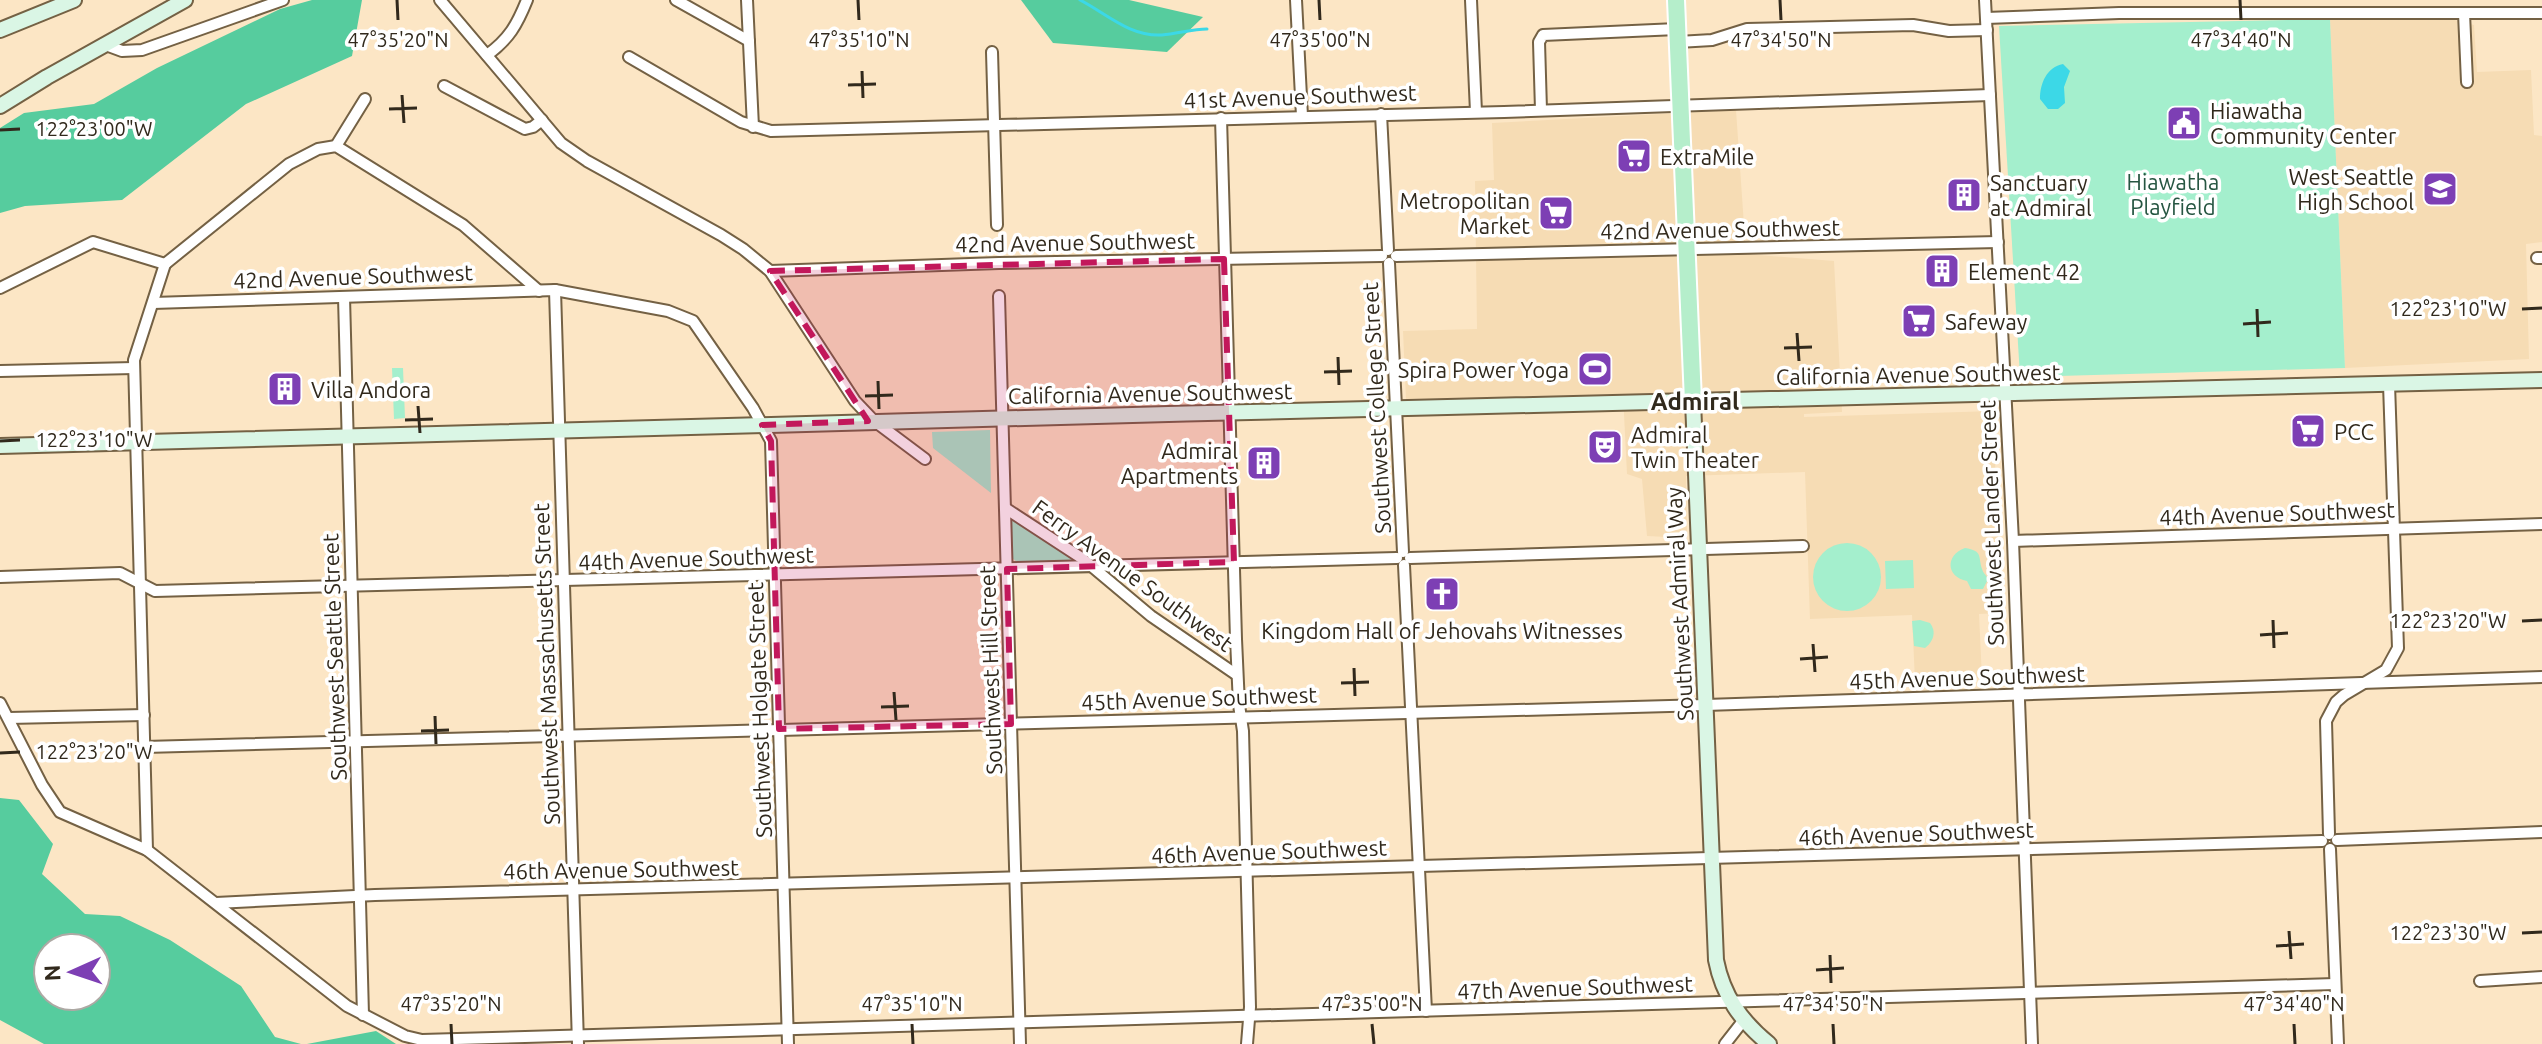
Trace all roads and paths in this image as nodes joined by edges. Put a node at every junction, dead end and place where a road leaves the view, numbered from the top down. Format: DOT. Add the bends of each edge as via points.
graph roads {
  1 [pos="74,0"];
  2 [pos="185,0"];
  3 [pos="283,0"];
  4 [pos="440,0"];
  5 [pos="527,0"];
  6 [pos="676,0"];
  7 [pos="747,0"];
  8 [pos="1296,0"];
  9 [pos="1471,0"];
  10 [pos="1676,0"];
  11 [pos="1985,0"];
  12 [pos="2147,7"];
  13 [pos="2379,7"];
  14 [pos="2464,13"];
  15 [pos="2542,13"];
  16 [pos="1986,18"];
  17 [pos="0,30"];
  18 [pos="1987,30"];
  19 [pos="1677,35"];
  20 [pos="749,41"];
  21 [pos="103,44"];
  22 [pos="992,52"];
  23 [pos="487,55"];
  24 [pos="629,57"];
  25 [pos="2467,82"];
  26 [pos="444,86"];
  27 [pos="1990,95"];
  28 [pos="365,99"];
  29 [pos="0,106"];
  30 [pos="1681,106"];
  31 [pos="1541,110"];
  32 [pos="1476,112"];
  33 [pos="1381,114"];
  34 [pos="1302,116"];
  35 [pos="1221,118"];
  36 [pos="542,120"];
  37 [pos="994,126"];
  38 [pos="753,127"];
  39 [pos="336,146"];
  40 [pos="997,225"];
  41 [pos="1998,242"];
  42 [pos="1687,249"];
  43 [pos="1389,256"];
  44 [pos="1224,259"];
  45 [pos="165,264"];
  46 [pos="770,271"];
  47 [pos="0,288"];
  48 [pos="555,290"];
  49 [pos="539,291"];
  50 [pos="999,296"];
  51 [pos="344,297"];
  52 [pos="153,303"];
  53 [pos="134,368"];
  54 [pos="0,371"];
  55 [pos="2542,380"];
  56 [pos="2389,384"];
  57 [pos="2006,395"];
  58 [pos="1693,401"];
  59 [pos="1396,409"];
  60 [pos="1229,412"];
  61 [pos="1003,419"];
  62 [pos="873,420"];
  63 [pos="762,425"];
  64 [pos="559,430"];
  65 [pos="348,436"];
  66 [pos="138,442"];
  67 [pos="0,446"];
  68 [pos="925,459"];
  69 [pos="1005,508"];
  70 [pos="2542,524"];
  71 [pos="2395,529"];
  72 [pos="2013,541"];
  73 [pos="1803,546"];
  74 [pos="1699,549"];
  75 [pos="1404,558"];
  76 [pos="1234,562"];
  77 [pos="1091,567"];
  78 [pos="1007,569"];
  79 [pos="774,576"];
  80 [pos="0,577"];
  81 [pos="564,582"];
  82 [pos="141,584"];
  83 [pos="352,587"];
  84 [pos="1237,675"];
  85 [pos="2542,677"];
  86 [pos="2365,684"];
  87 [pos="2018,696"];
  88 [pos="0,703"];
  89 [pos="1706,705"];
  90 [pos="1410,712"];
  91 [pos="144,715"];
  92 [pos="1240,717"];
  93 [pos="9,718"];
  94 [pos="1011,724"];
  95 [pos="779,729"];
  96 [pos="568,736"];
  97 [pos="356,741"];
  98 [pos="145,747"];
  99 [pos="2542,832"];
  100 [pos="2330,841"];
  101 [pos="2025,849"];
  102 [pos="147,850"];
  103 [pos="1711,859"];
  104 [pos="1418,867"];
  105 [pos="1246,871"];
  106 [pos="1015,879"];
  107 [pos="784,885"];
  108 [pos="573,890"];
  109 [pos="360,896"];
  110 [pos="216,903"];
  111 [pos="2542,977"];
  112 [pos="2480,981"];
  113 [pos="2335,984"];
  114 [pos="2030,992"];
  115 [pos="1730,1003"];
  116 [pos="1426,1011"];
  117 [pos="363,1015"];
  118 [pos="1248,1017"];
  119 [pos="1743,1021"];
  120 [pos="1020,1023"];
  121 [pos="788,1030"];
  122 [pos="600,1036"];
  123 [pos="577,1040"];
  124 [pos="613,1044"];
  125 [pos="788,1044"];
  126 [pos="1020,1044"];
  127 [pos="1247,1044"];
  128 [pos="1725,1044"];
  129 [pos="1769,1044"];
  130 [pos="2032,1044"];
  131 [pos="2338,1044"];
  1 -- 17 [label="main road"];
  2 -- 21 [label="main road"];
  3 -- 21 [label="street" via="142,50 122,51"];
  4 -- 23 [label="street"];
  5 -- 23 [label="street" via="515,30"];
  6 -- 20 [label="street"];
  7 -- 20 [label="street"];
  8 -- 34 [label="street"];
  9 -- 32 [label="street"];
  10 -- 19 [label="main road, Southwest Admiral Way"];
  11 -- 16 [label="street, Southwest Lander Street"];
  12 -- 13 [label="street"];
  12 -- 16 [label="street"];
  13 -- 14 [label="street"];
  14 -- 15 [label="street"];
  14 -- 25 [label="street"];
  16 -- 18 [label="street, Southwest Lander Street"];
  18 -- 19 [label="street" via="1913,25 1747,29 1712,40"];
  18 -- 27 [label="street, Southwest Lander Street"];
  19 -- 30 [label="main road, Southwest Admiral Way"];
  19 -- 31 [label="street" via="1540,37"];
  20 -- 38 [label="street"];
  21 -- 29 [label="main road"];
  22 -- 37 [label="street"];
  23 -- 36 [label="street"];
  24 -- 38 [label="street, 41st Avenue Southwest"];
  26 -- 36 [label="street" via="520,127 529,129"];
  27 -- 30 [label="street, 41st Avenue Southwest"];
  27 -- 41 [label="street, Southwest Lander Street"];
  28 -- 39 [label="street"];
  30 -- 31 [label="street, 41st Avenue Southwest"];
  30 -- 42 [label="main road, Southwest Admiral Way"];
  31 -- 32 [label="street, 41st Avenue Southwest"];
  32 -- 33 [label="street, 41st Avenue Southwest"];
  33 -- 34 [label="street, 41st Avenue Southwest"];
  33 -- 43 [label="street, Southwest College Street"];
  34 -- 35 [label="street, 41st Avenue Southwest"];
  35 -- 37 [label="street, 41st Avenue Southwest"];
  35 -- 44 [label="street"];
  36 -- 46 [label="street" via="561,143 587,161 721,235"];
  37 -- 38 [label="street, 41st Avenue Southwest" via="771,131"];
  37 -- 40 [label="street"];
  39 -- 45 [label="street" via="289,164"];
  39 -- 49 [label="street" via="463,225"];
  41 -- 42 [label="street, 42nd Avenue Southwest"];
  41 -- 57 [label="street, Southwest Lander Street"];
  42 -- 43 [label="street, 42nd Avenue Southwest"];
  42 -- 58 [label="main road, Southwest Admiral Way"];
  43 -- 44 [label="street, 42nd Avenue Southwest"];
  43 -- 59 [label="street, Southwest College Street"];
  44 -- 46 [label="street, 42nd Avenue Southwest"];
  44 -- 60 [label="street"];
  45 -- 47 [label="street" via="93,242"];
  45 -- 52 [label="street"];
  46 -- 62 [label="street" via="855,401"];
  48 -- 49 [label="street, 42nd Avenue Southwest"];
  48 -- 63 [label="street, Southwest Holgate Street" via="668,311 693,321"];
  48 -- 64 [label="street, Southwest Massachusetts Street"];
  49 -- 51 [label="street, 42nd Avenue Southwest"];
  50 -- 61 [label="street, Southwest Hill Street"];
  51 -- 52 [label="street, 42nd Avenue Southwest"];
  51 -- 65 [label="street, Southwest Seattle Street"];
  52 -- 53 [label="street"];
  53 -- 54 [label="street"];
  53 -- 66 [label="street"];
  55 -- 56 [label="main road, California Avenue Southwest"];
  56 -- 57 [label="main road, California Avenue Southwest"];
  56 -- 71 [label="street"];
  57 -- 58 [label="main road, California Avenue Southwest"];
  57 -- 72 [label="street, Southwest Lander Street"];
  58 -- 59 [label="main road, California Avenue Southwest"];
  58 -- 74 [label="main road, Southwest Admiral Way"];
  59 -- 60 [label="main road, California Avenue Southwest"];
  59 -- 75 [label="street, Southwest College Street"];
  60 -- 61 [label="main road, California Avenue Southwest"];
  60 -- 76 [label="street"];
  61 -- 62 [label="main road, California Avenue Southwest"];
  61 -- 69 [label="street, Southwest Hill Street"];
  62 -- 63 [label="main road, California Avenue Southwest"];
  62 -- 68 [label="street"];
  63 -- 64 [label="main road, California Avenue Southwest"];
  63 -- 79 [label="street, Southwest Holgate Street" via="771,441"];
  64 -- 65 [label="main road, California Avenue Southwest"];
  64 -- 81 [label="street, Southwest Massachusetts Street"];
  65 -- 66 [label="main road, California Avenue Southwest"];
  65 -- 83 [label="street, Southwest Seattle Street"];
  66 -- 67 [label="main road, California Avenue Southwest"];
  66 -- 82 [label="street"];
  69 -- 77 [label="street, Ferry Avenue Southwest"];
  69 -- 78 [label="street, Southwest Hill Street"];
  70 -- 71 [label="street, 44th Avenue Southwest"];
  71 -- 72 [label="street, 44th Avenue Southwest"];
  71 -- 86 [label="street" via="2398,648 2386,670"];
  72 -- 87 [label="street, Southwest Lander Street"];
  73 -- 74 [label="street, 44th Avenue Southwest"];
  74 -- 75 [label="street, 44th Avenue Southwest"];
  74 -- 89 [label="main road, Southwest Admiral Way"];
  75 -- 76 [label="street, 44th Avenue Southwest"];
  75 -- 90 [label="street, Southwest College Street"];
  76 -- 77 [label="street, 44th Avenue Southwest"];
  76 -- 84 [label="street"];
  77 -- 78 [label="street, 44th Avenue Southwest"];
  77 -- 84 [label="street, Ferry Avenue Southwest"];
  78 -- 79 [label="street, 44th Avenue Southwest"];
  78 -- 94 [label="street, Southwest Hill Street"];
  79 -- 81 [label="street, 44th Avenue Southwest"];
  79 -- 95 [label="street, Southwest Holgate Street"];
  80 -- 82 [label="street, 44th Avenue Southwest" via="120,573"];
  81 -- 83 [label="street, 44th Avenue Southwest"];
  81 -- 96 [label="street, Southwest Massachusetts Street"];
  82 -- 83 [label="street, 44th Avenue Southwest" via="155,591"];
  82 -- 91 [label="street"];
  83 -- 97 [label="street, Southwest Seattle Street"];
  84 -- 92 [label="street"];
  85 -- 86 [label="street, 45th Avenue Southwest"];
  86 -- 87 [label="street, 45th Avenue Southwest"];
  86 -- 100 [label="street" via="2336,702 2326,721"];
  87 -- 89 [label="street, 45th Avenue Southwest"];
  87 -- 101 [label="street, Southwest Lander Street"];
  88 -- 93 [label="street, 47th Avenue Southwest"];
  89 -- 90 [label="street, 45th Avenue Southwest"];
  89 -- 103 [label="main road, Southwest Admiral Way"];
  90 -- 92 [label="street, 45th Avenue Southwest"];
  90 -- 104 [label="street, Southwest College Street"];
  91 -- 93 [label="street"];
  91 -- 98 [label="street"];
  92 -- 94 [label="street, 45th Avenue Southwest"];
  92 -- 105 [label="street"];
  93 -- 102 [label="street, 47th Avenue Southwest" via="60,812"];
  94 -- 95 [label="street, 45th Avenue Southwest"];
  94 -- 106 [label="street, Southwest Hill Street"];
  95 -- 96 [label="street, 45th Avenue Southwest"];
  95 -- 107 [label="street, Southwest Holgate Street"];
  96 -- 97 [label="street, 45th Avenue Southwest"];
  96 -- 108 [label="street, Southwest Massachusetts Street"];
  97 -- 98 [label="street, 45th Avenue Southwest"];
  97 -- 109 [label="street, Southwest Seattle Street"];
  98 -- 102 [label="street"];
  99 -- 100 [label="street, 46th Avenue Southwest"];
  100 -- 101 [label="street, 46th Avenue Southwest"];
  100 -- 113 [label="street"];
  101 -- 103 [label="street, 46th Avenue Southwest"];
  101 -- 114 [label="street, Southwest Lander Street"];
  102 -- 110 [label="street, 47th Avenue Southwest"];
  103 -- 104 [label="street, 46th Avenue Southwest"];
  103 -- 115 [label="main road, Southwest Admiral Way" via="1716,960"];
  104 -- 105 [label="street, 46th Avenue Southwest"];
  104 -- 116 [label="street, Southwest College Street"];
  105 -- 106 [label="street, 46th Avenue Southwest"];
  105 -- 118 [label="street"];
  106 -- 107 [label="street, 46th Avenue Southwest"];
  106 -- 120 [label="street, Southwest Hill Street"];
  107 -- 108 [label="street, 46th Avenue Southwest"];
  107 -- 121 [label="street, Southwest Holgate Street"];
  108 -- 109 [label="street, 46th Avenue Southwest"];
  108 -- 123 [label="street, Southwest Massachusetts Street"];
  109 -- 110 [label="street, 46th Avenue Southwest"];
  109 -- 117 [label="street, Southwest Seattle Street"];
  110 -- 117 [label="street, 47th Avenue Southwest"];
  111 -- 112 [label="street"];
  113 -- 114 [label="street, 47th Avenue Southwest"];
  113 -- 131 [label="street"];
  114 -- 115 [label="street, 47th Avenue Southwest"];
  114 -- 130 [label="street, Southwest Lander Street"];
  115 -- 116 [label="street, 47th Avenue Southwest"];
  115 -- 119 [label="main road, Southwest Admiral Way"];
  116 -- 118 [label="street, 47th Avenue Southwest"];
  117 -- 123 [label="street, 47th Avenue Southwest" via="422,1040"];
  118 -- 120 [label="street, 47th Avenue Southwest"];
  118 -- 127 [label="street"];
  119 -- 128 [label="street"];
  119 -- 129 [label="main road, Southwest Admiral Way"];
  120 -- 121 [label="street, 47th Avenue Southwest"];
  120 -- 126 [label="street, Southwest Hill Street"];
  121 -- 122 [label="street, 47th Avenue Southwest"];
  121 -- 125 [label="street, Southwest Holgate Street"];
  122 -- 123 [label="street, 47th Avenue Southwest"];
  122 -- 124 [label="street"];
}
